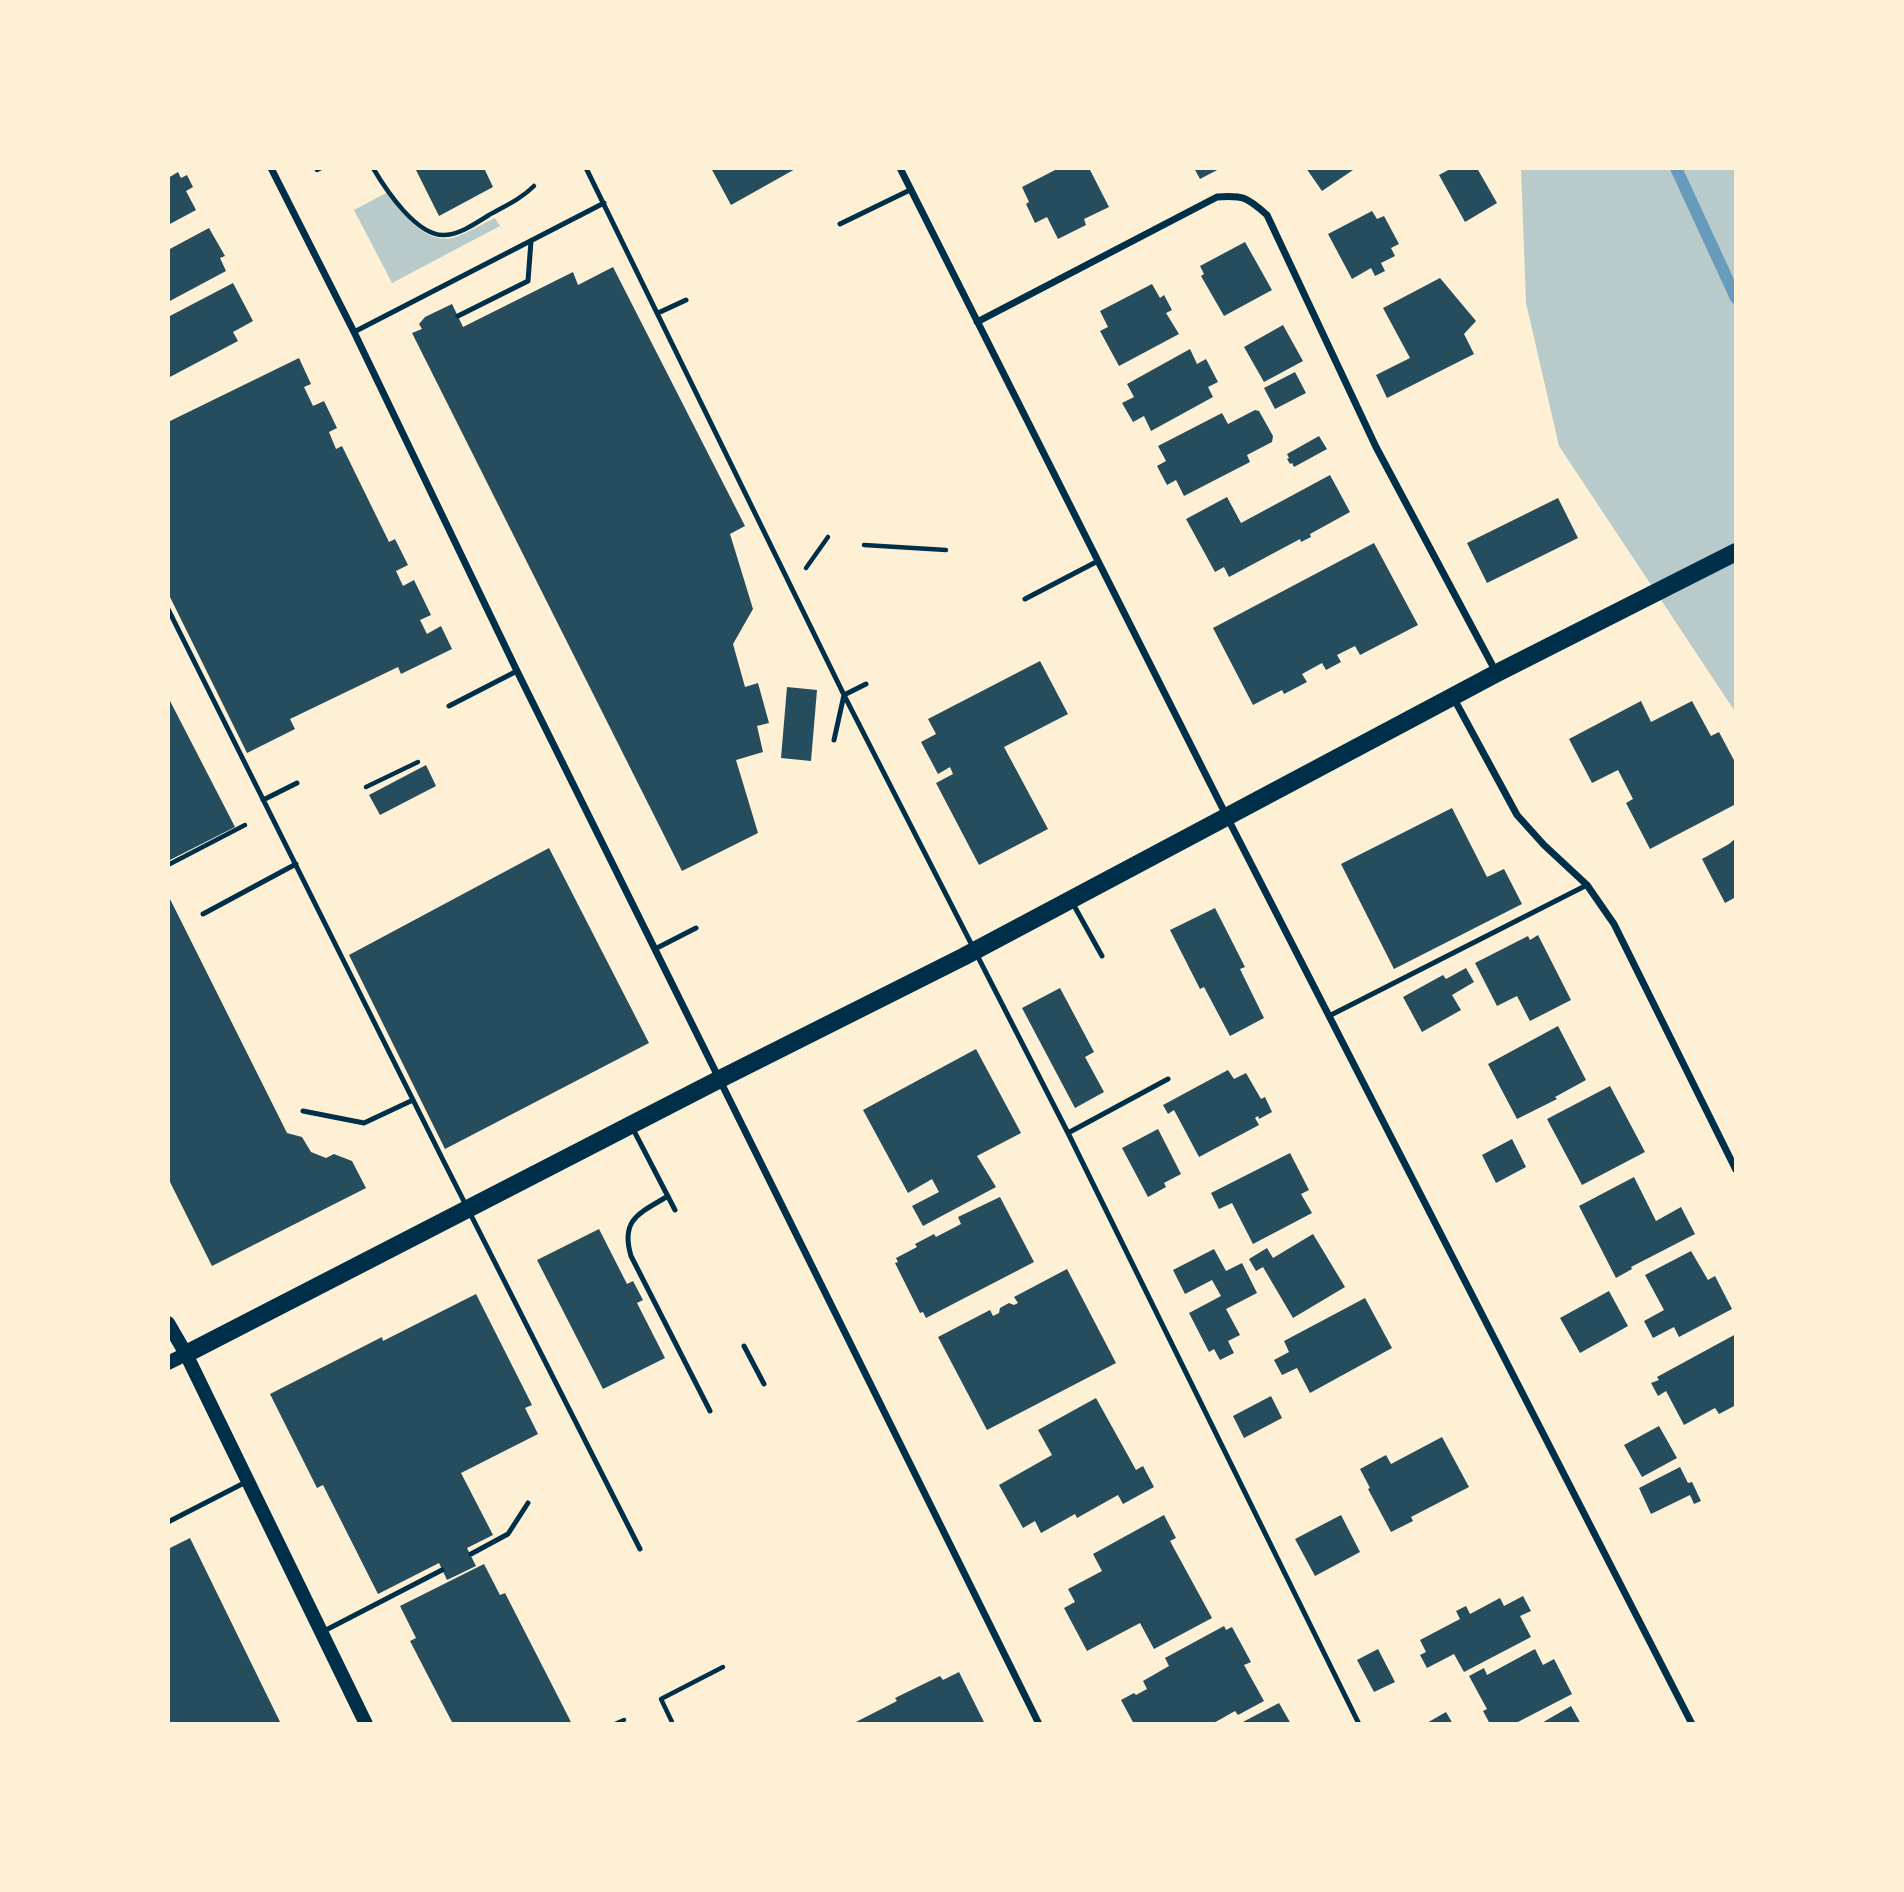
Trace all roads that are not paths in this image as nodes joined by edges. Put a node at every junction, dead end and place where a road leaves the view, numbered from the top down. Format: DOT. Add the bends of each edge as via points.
graph roads {
  1 [pos="271,168"];
  2 [pos="586,168"];
  3 [pos="900,168"];
  4 [pos="910,190"];
  5 [pos="604,203"];
  6 [pos="840,224"];
  7 [pos="531,240"];
  8 [pos="686,300"];
  9 [pos="658,313"];
  10 [pos="458,316"];
  11 [pos="977,322"];
  12 [pos="354,332"];
  13 [pos="1736,552"];
  14 [pos="1098,561"];
  15 [pos="1026,599"];
  16 [pos="168,609"];
  17 [pos="517,671"];
  18 [pos="1497,673"];
  19 [pos="866,684"];
  20 [pos="844,695"];
  21 [pos="1453,696"];
  22 [pos="449,706"];
  23 [pos="834,740"];
  24 [pos="297,783"];
  25 [pos="263,800"];
  26 [pos="1226,815"];
  27 [pos="296,864"];
  28 [pos="1587,885"];
  29 [pos="1071,899"];
  30 [pos="203,914"];
  31 [pos="696,928"];
  32 [pos="655,949"];
  33 [pos="974,951"];
  34 [pos="1102,956"];
  35 [pos="1329,1016"];
  36 [pos="720,1079"];
  37 [pos="1168,1079"];
  38 [pos="413,1100"];
  39 [pos="303,1111"];
  40 [pos="631,1125"];
  41 [pos="1068,1133"];
  42 [pos="1736,1170"];
  43 [pos="668,1196"];
  44 [pos="468,1209"];
  45 [pos="675,1210"];
  46 [pos="168,1323"];
  47 [pos="744,1346"];
  48 [pos="186,1354"];
  49 [pos="168,1363"];
  50 [pos="764,1384"];
  51 [pos="710,1411"];
  52 [pos="248,1481"];
  53 [pos="528,1503"];
  54 [pos="168,1522"];
  55 [pos="640,1549"];
  56 [pos="471,1554"];
  57 [pos="442,1570"];
  58 [pos="321,1633"];
  59 [pos="366,1724"];
  60 [pos="1039,1724"];
  61 [pos="1359,1724"];
  62 [pos="1692,1724"];
  1 -- 12 [label="street"];
  2 -- 5 [label="lane"];
  3 -- 4 [label="street"];
  4 -- 6 [label="lane"];
  4 -- 11 [label="street"];
  5 -- 7 [label="lane"];
  5 -- 9 [label="lane"];
  7 -- 10 [label="lane" via="528,281"];
  7 -- 12 [label="lane"];
  8 -- 9 [label="lane"];
  9 -- 20 [label="lane"];
  11 -- 14 [label="street"];
  11 -- 18 [label="street" via="1217,197 1238,195 1252,202 1267,215 1376,447"];
  12 -- 17 [label="street"];
  13 -- 18 [label="main road"];
  14 -- 15 [label="lane"];
  14 -- 26 [label="street"];
  16 -- 25 [label="lane"];
  17 -- 22 [label="lane"];
  17 -- 32 [label="street"];
  18 -- 21 [label="main road"];
  19 -- 20 [label="lane"];
  20 -- 23 [label="lane"];
  20 -- 33 [label="lane"];
  21 -- 26 [label="main road"];
  21 -- 28 [label="street" via="1517,815"];
  24 -- 25 [label="lane"];
  25 -- 27 [label="lane"];
  26 -- 29 [label="main road"];
  26 -- 35 [label="street"];
  27 -- 30 [label="lane"];
  27 -- 38 [label="lane"];
  28 -- 35 [label="lane"];
  28 -- 42 [label="street" via="1614,924"];
  29 -- 33 [label="main road"];
  29 -- 34 [label="lane"];
  31 -- 32 [label="lane"];
  32 -- 36 [label="street"];
  33 -- 36 [label="main road"];
  33 -- 41 [label="lane"];
  35 -- 62 [label="street"];
  36 -- 40 [label="main road"];
  36 -- 60 [label="street"];
  37 -- 41 [label="lane"];
  38 -- 39 [label="lane" via="364,1123"];
  38 -- 44 [label="lane"];
  40 -- 43 [label="lane"];
  40 -- 44 [label="main road"];
  41 -- 61 [label="lane"];
  43 -- 45 [label="lane"];
  43 -- 51 [label="lane" via="630,1223 627,1244"];
  44 -- 48 [label="main road"];
  44 -- 55 [label="lane"];
  46 -- 48 [label="main road"];
  47 -- 50 [label="lane"];
  48 -- 49 [label="main road"];
  48 -- 52 [label="main road"];
  52 -- 54 [label="lane"];
  52 -- 58 [label="main road"];
  53 -- 56 [label="lane" via="508,1534"];
  57 -- 58 [label="lane"];
  58 -- 59 [label="main road"];
}
